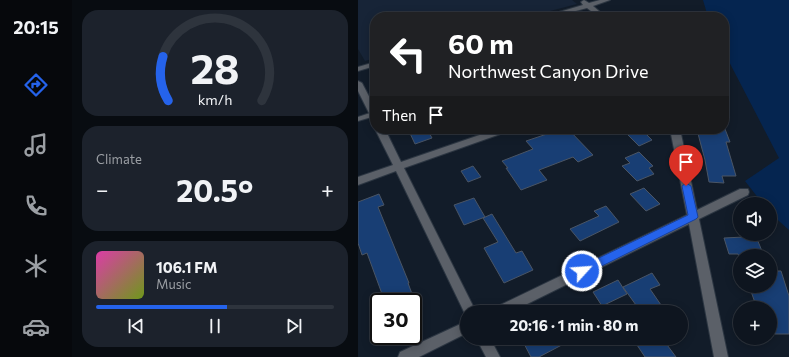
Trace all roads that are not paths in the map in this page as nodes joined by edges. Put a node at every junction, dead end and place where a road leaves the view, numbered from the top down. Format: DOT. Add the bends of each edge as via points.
graph roads {
  1 [pos="581,0"];
  2 [pos="607,0"];
  3 [pos="588,5"];
  4 [pos="563,12"];
  5 [pos="597,12"];
  6 [pos="370,65"];
  7 [pos="358,69"];
  8 [pos="358,83"];
  9 [pos="370,107"];
  10 [pos="370,116"];
  11 [pos="358,119"];
  12 [pos="382,134"];
  13 [pos="492,134"];
  14 [pos="676,134"];
  15 [pos="398,167"];
  16 [pos="358,181"];
  17 [pos="744,192"];
  18 [pos="693,217"];
  19 [pos="467,305"];
  20 [pos="512,305"];
  21 [pos="460,330"];
  22 [pos="487,345"];
  23 [pos="405,357"];
  24 [pos="493,357"];
  25 [pos="722,357"];
  1 -- 3 [label="street"];
  2 -- 3 [label="street"];
  3 -- 4 [label="street"];
  3 -- 5 [label="street"];
  6 -- 7 [label="street"];
  8 -- 9 [label="street"];
  10 -- 11 [label="lane"];
  12 -- 15 [label="street"];
  13 -- 15 [label="street"];
  14 -- 18 [label="street"];
  15 -- 16 [label="street"];
  15 -- 19 [label="street"];
  17 -- 18 [label="street"];
  18 -- 20 [label="street"];
  18 -- 25 [label="street"];
  21 -- 23 [label="street"];
  22 -- 24 [label="street"];
}
